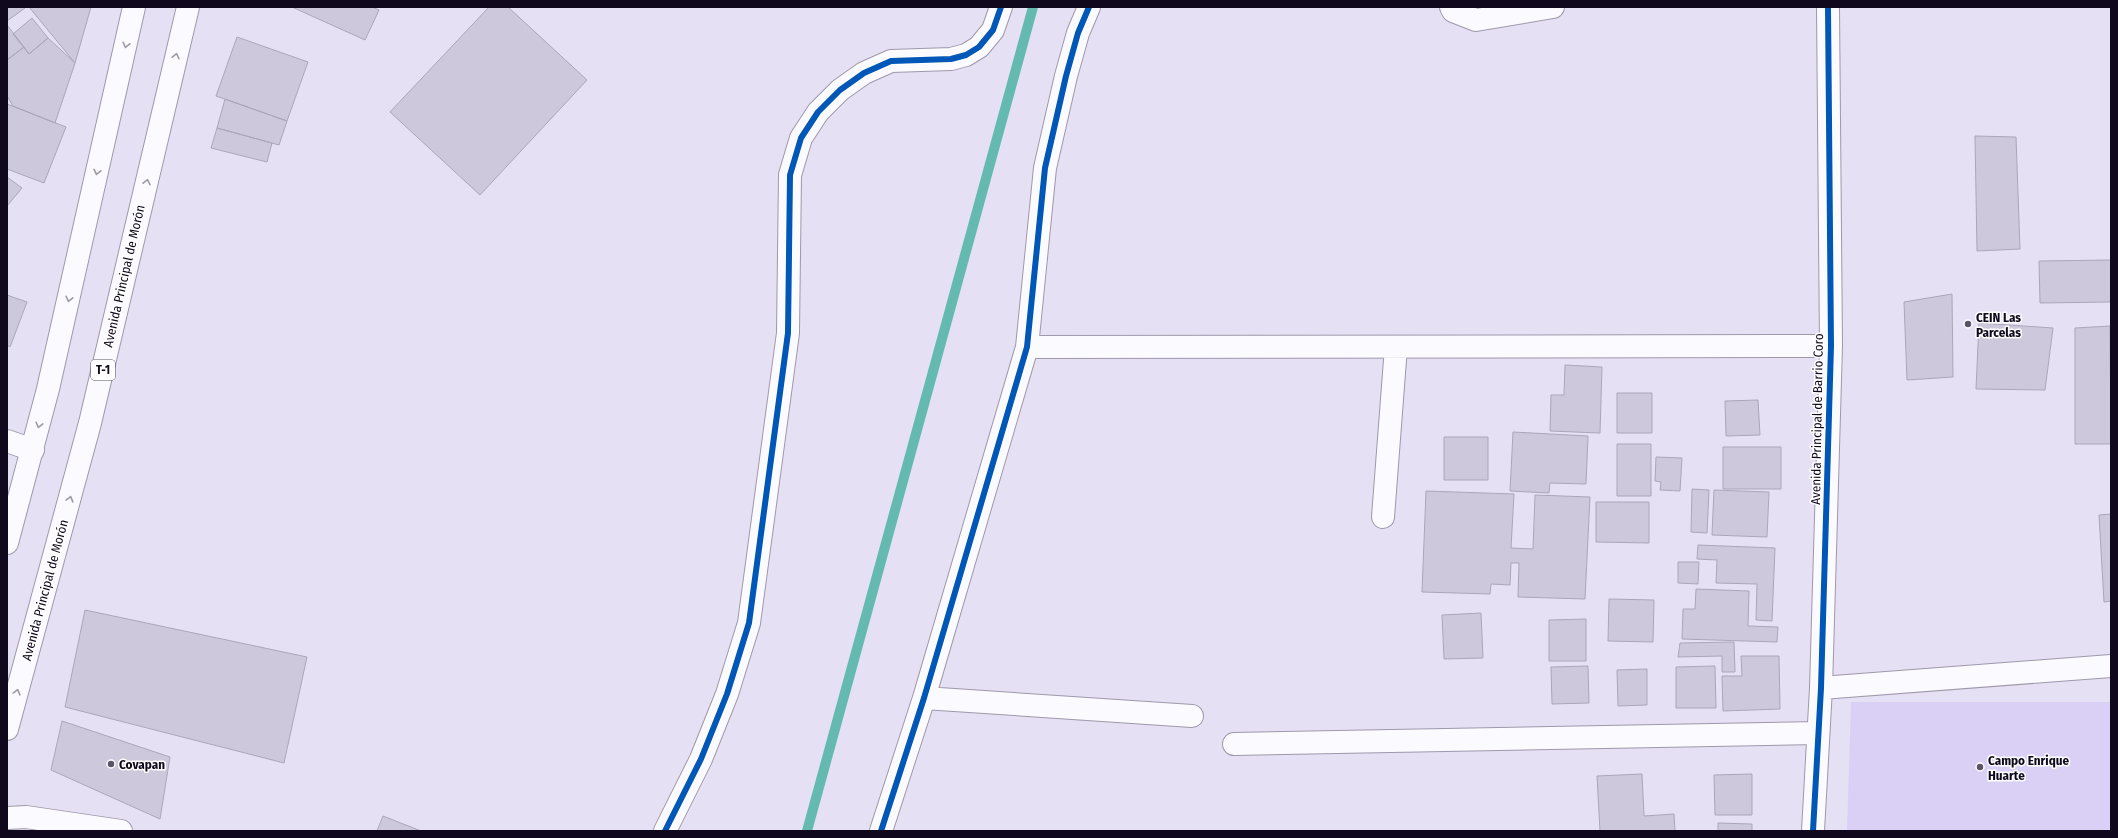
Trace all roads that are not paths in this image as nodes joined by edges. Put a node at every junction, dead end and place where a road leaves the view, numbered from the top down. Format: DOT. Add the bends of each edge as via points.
graph roads {
  1 [pos="134,7"];
  2 [pos="188,7"];
  3 [pos="1001,7"];
  4 [pos="1089,7"];
  5 [pos="1451,7"];
  6 [pos="1553,7"];
  7 [pos="1828,7"];
  8 [pos="1830,346"];
  9 [pos="1027,347"];
  10 [pos="1396,347"];
  11 [pos="7,441"];
  12 [pos="33,450"];
  13 [pos="1383,518"];
  14 [pos="7,543"];
  15 [pos="2111,666"];
  16 [pos="1821,688"];
  17 [pos="924,698"];
  18 [pos="1192,716"];
  19 [pos="7,730"];
  20 [pos="1818,733"];
  21 [pos="1234,744"];
  22 [pos="7,818"];
  23 [pos="121,831"];
  24 [pos="665,831"];
  25 [pos="880,831"];
  26 [pos="1813,831"];
  1 -- 12 [label="street, one-way"];
  19 -- 2 [label="street, Avenida Principal de Morón / T-1, one-way" via="90,423"];
  3 -- 24 [label="street" via="993,30 980,47 966,55 951,59 891,61 864,73 840,90 818,112 801,138 790,175 788,333 748,623 727,694 704,752"];
  4 -- 9 [label="street" via="1078,33 1066,76 1045,168"];
  5 -- 6 [label="street" via="1453,11 1476,20"];
  7 -- 8 [label="street, Avenida Principal de Barrio Coro"];
  8 -- 10 [label="street"];
  8 -- 16 [label="street, Avenida Principal de Barrio Coro"];
  9 -- 10 [label="street"];
  9 -- 17 [label="street"];
  10 -- 13 [label="street"];
  11 -- 12 [label="street"];
  12 -- 14 [label="street"];
  15 -- 16 [label="street"];
  16 -- 20 [label="street, Avenida Principal de Barrio Coro"];
  17 -- 18 [label="street"];
  17 -- 25 [label="street"];
  20 -- 21 [label="street"];
  20 -- 26 [label="street, Avenida Principal de Barrio Coro"];
  22 -- 23 [label="street" via="26,817"];
}
